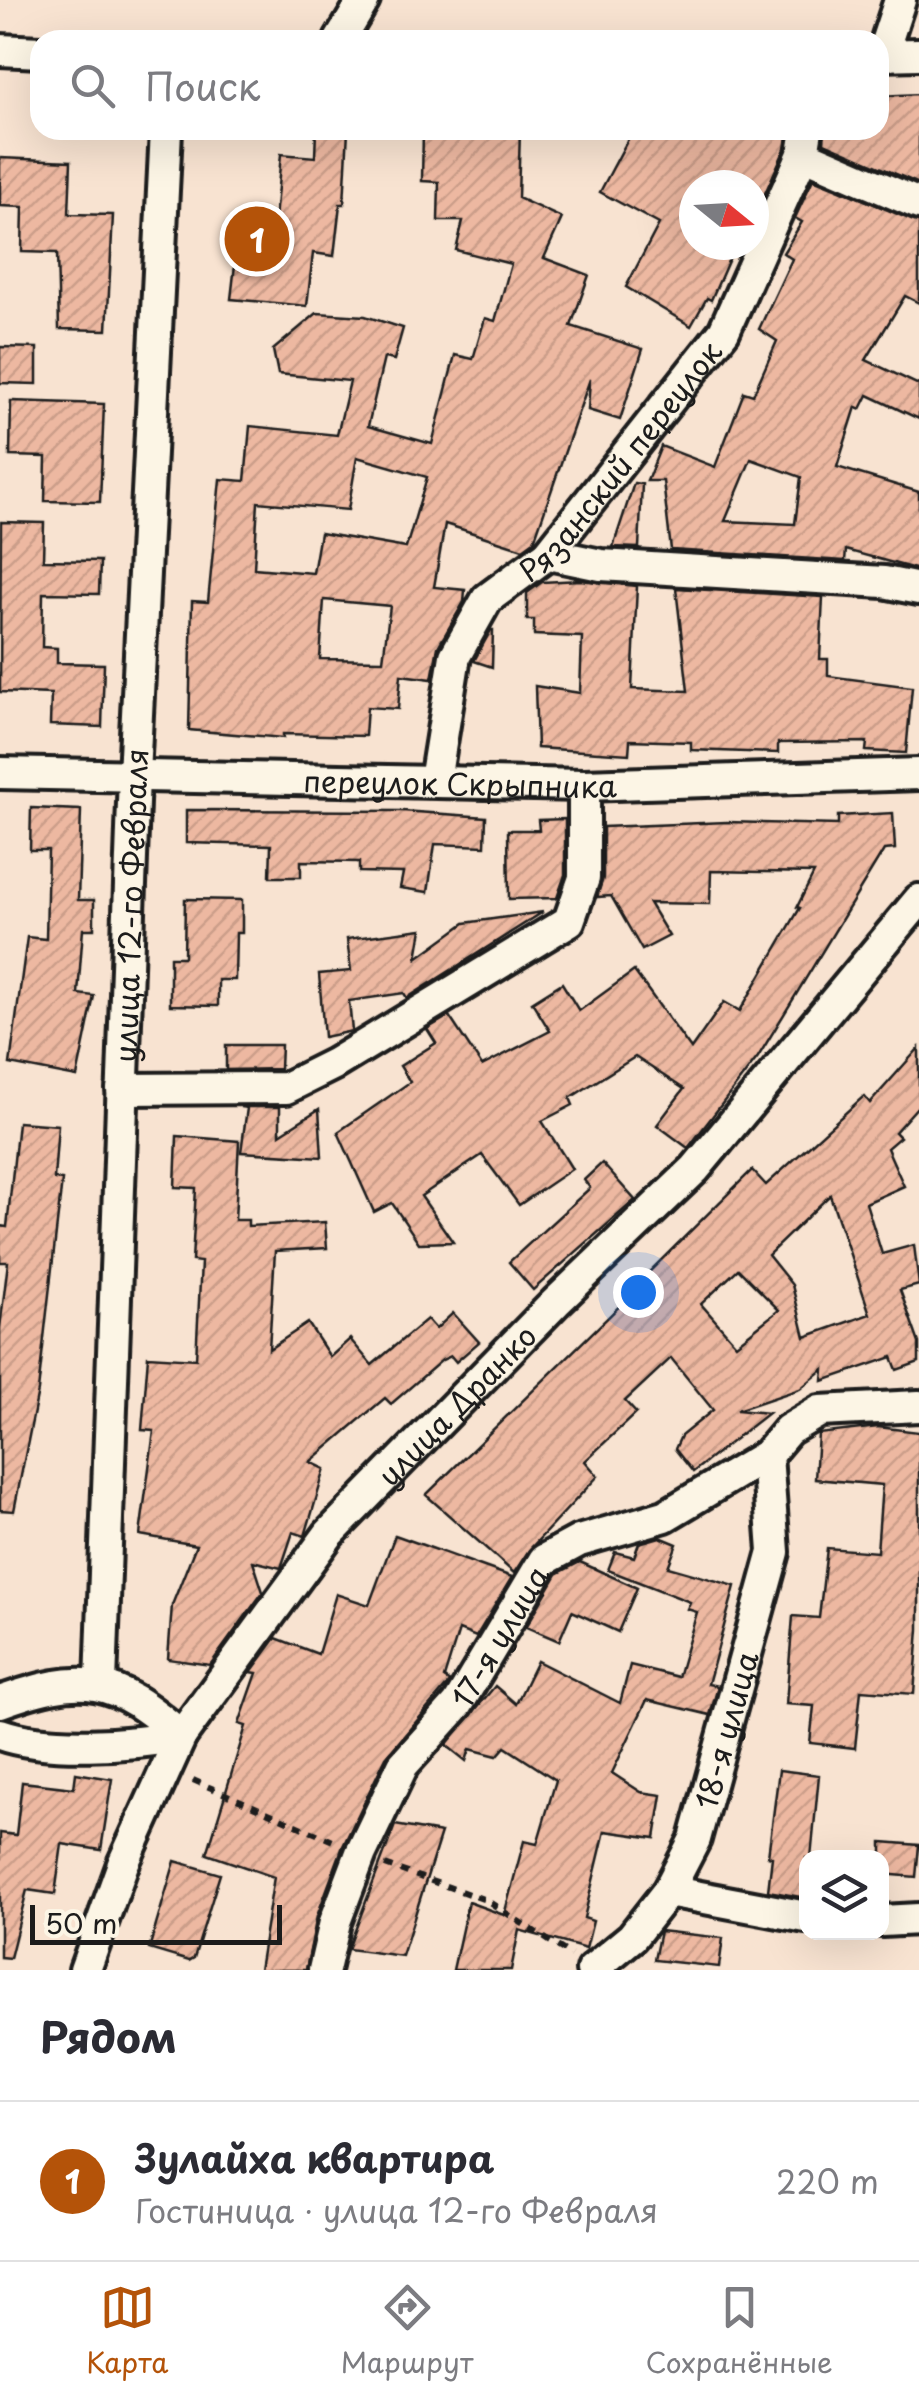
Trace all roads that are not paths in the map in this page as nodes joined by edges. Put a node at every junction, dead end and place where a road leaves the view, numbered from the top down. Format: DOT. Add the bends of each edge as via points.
graph roads {
  1 [pos="364,0"];
  2 [pos="900,0"];
  3 [pos="346,30"];
  4 [pos="889,32"];
  5 [pos="0,50"];
  6 [pos="30,52"];
  7 [pos="919,54"];
  8 [pos="889,55"];
  9 [pos="166,140"];
  10 [pos="805,142"];
  11 [pos="919,204"];
  12 [pos="548,554"];
  13 [pos="919,589"];
  14 [pos="0,773"];
  15 [pos="919,774"];
  16 [pos="134,775"];
  17 [pos="435,781"];
  18 [pos="584,785"];
  19 [pos="919,900"];
  20 [pos="122,1089"];
  21 [pos="919,1406"];
  22 [pos="768,1454"];
  23 [pos="101,1683"];
  24 [pos="0,1702"];
  25 [pos="0,1734"];
  26 [pos="181,1736"];
  27 [pos="668,1891"];
  28 [pos="799,1916"];
  29 [pos="919,1920"];
  30 [pos="889,1921"];
  31 [pos="85,1970"];
  32 [pos="324,1970"];
  33 [pos="592,1970"];
  1 -- 3 [label="street"];
  2 -- 4 [label="street"];
  5 -- 6 [label="street"];
  7 -- 8 [label="street"];
  9 -- 16 [label="street, улица 12-го Февраля"];
  10 -- 11 [label="street"];
  10 -- 12 [label="street, Рязанский переулок" via="724,331"];
  12 -- 13 [label="street"];
  12 -- 17 [label="street, Рязанский переулок" via="487,599 455,656"];
  14 -- 16 [label="street, переулок Скрыпника"];
  15 -- 18 [label="street, переулок Скрыпника"];
  16 -- 17 [label="street, переулок Скрыпника"];
  16 -- 20 [label="street, улица 12-го Февраля"];
  17 -- 18 [label="street, переулок Скрыпника"];
  18 -- 20 [label="street" via="584,878 569,921 286,1088"];
  19 -- 26 [label="street, улица Дранко" via="694,1170 329,1534"];
  20 -- 23 [label="street, улица 12-го Февраля"];
  21 -- 22 [label="street, 17-я улица" via="820,1412 788,1430"];
  22 -- 27 [label="street, 18-я улица" via="774,1552 696,1839"];
  22 -- 32 [label="street, 17-я улица" via="665,1516 578,1541 544,1560 458,1704 403,1765 360,1853"];
  23 -- 24 [label="street" via="52,1684"];
  23 -- 26 [label="street" via="150,1708"];
  25 -- 26 [label="street" via="32,1742"];
  26 -- 31 [label="street, улица Дранко" via="123,1864"];
  27 -- 28 [label="street"];
  27 -- 33 [label="street, 18-я улица" via="632,1936"];
  29 -- 30 [label="street"];
}
